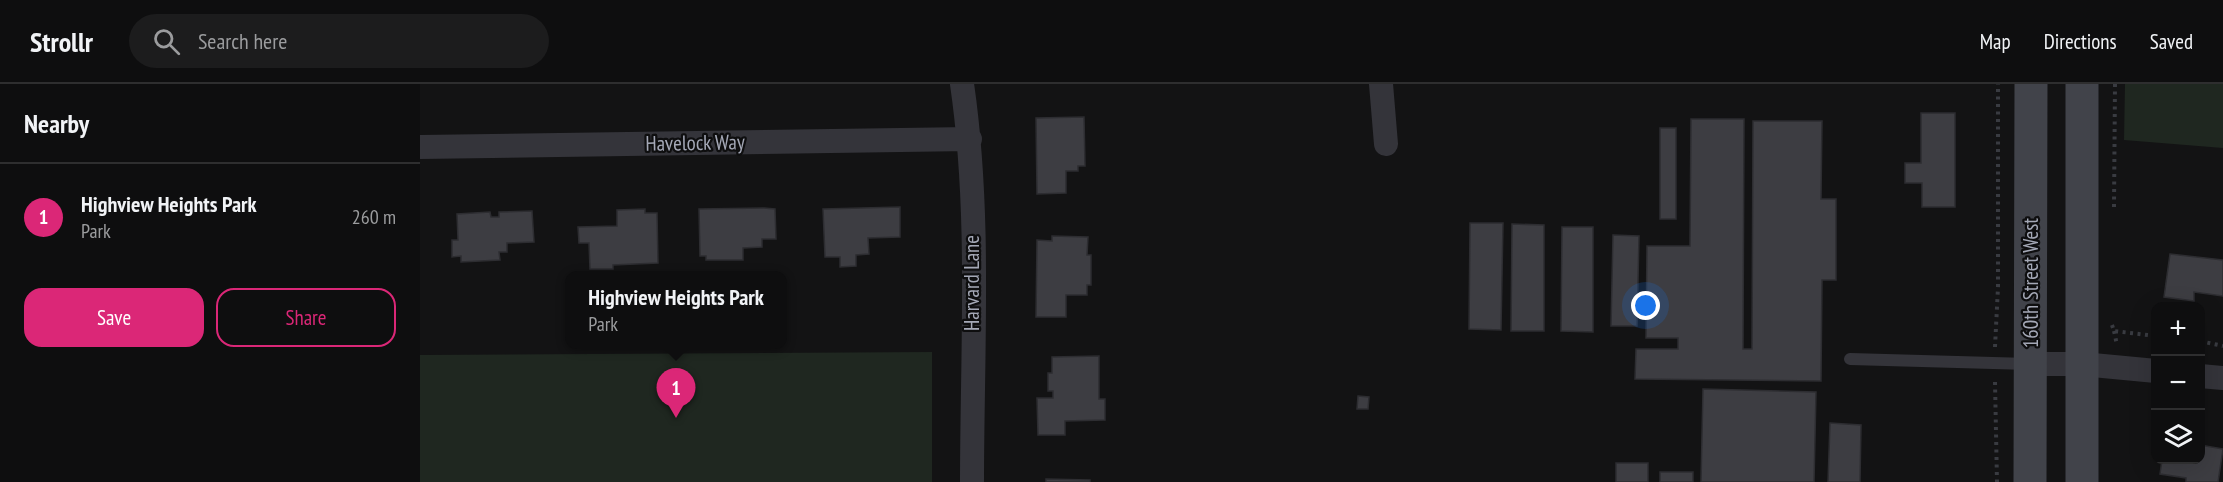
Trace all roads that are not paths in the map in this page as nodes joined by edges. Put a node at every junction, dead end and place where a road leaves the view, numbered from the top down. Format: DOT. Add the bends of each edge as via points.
graph roads {
  1 [pos="962,84"];
  2 [pos="1381,84"];
  3 [pos="2031,84"];
  4 [pos="2082,84"];
  5 [pos="970,139"];
  6 [pos="1386,144"];
  7 [pos="420,147"];
  8 [pos="1850,359"];
  9 [pos="2031,364"];
  10 [pos="2082,364"];
  11 [pos="2151,371"];
  12 [pos="2205,376"];
  13 [pos="2223,378"];
  14 [pos="972,482"];
  15 [pos="2030,482"];
  16 [pos="2082,482"];
  1 -- 5 [label="street, Harvard Lane"];
  2 -- 6 [label="street"];
  3 -- 9 [label="main road, 160th Street West"];
  4 -- 10 [label="main road"];
  5 -- 7 [label="street, Havelock Way"];
  5 -- 14 [label="street, Harvard Lane"];
  8 -- 9 [label="lane"];
  9 -- 10 [label="street"];
  9 -- 15 [label="main road, 160th Street West"];
  10 -- 11 [label="street"];
  10 -- 16 [label="main road"];
  12 -- 13 [label="street"];
}
